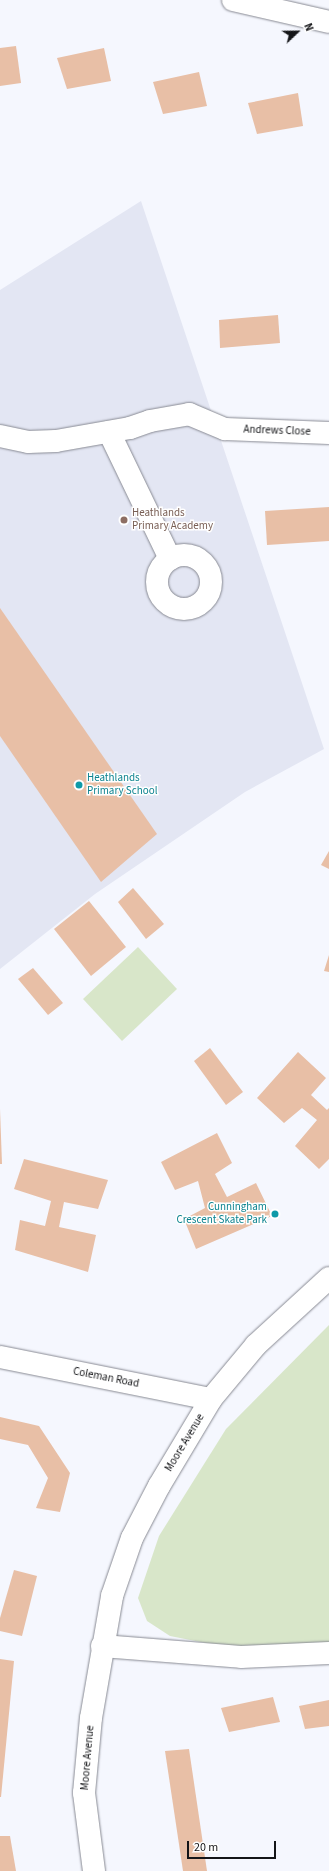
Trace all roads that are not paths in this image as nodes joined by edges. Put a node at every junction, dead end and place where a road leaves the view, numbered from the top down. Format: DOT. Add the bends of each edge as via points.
graph roads {
  1 [pos="233,0"];
  2 [pos="329,22"];
  3 [pos="109,432"];
  4 [pos="329,433"];
  5 [pos="0,436"];
  6 [pos="170,559"];
  7 [pos="329,1278"];
  8 [pos="0,1357"];
  9 [pos="211,1399"];
  10 [pos="102,1646"];
  11 [pos="329,1653"];
  12 [pos="94,1871"];
  1 -- 2 [label="street"];
  3 -- 4 [label="street, Andrews Close" via="189,414 225,428"];
  3 -- 5 [label="street, Andrews Close" via="28,442"];
  3 -- 6 [label="street"];
  7 -- 9 [label="street, Moore Avenue" via="256,1345"];
  8 -- 9 [label="street, Coleman Road"];
  9 -- 10 [label="street, Moore Avenue" via="159,1486 132,1538 112,1596"];
  10 -- 11 [label="street" via="241,1657"];
  10 -- 12 [label="street, Moore Avenue" via="91,1718 84,1793"];
}
